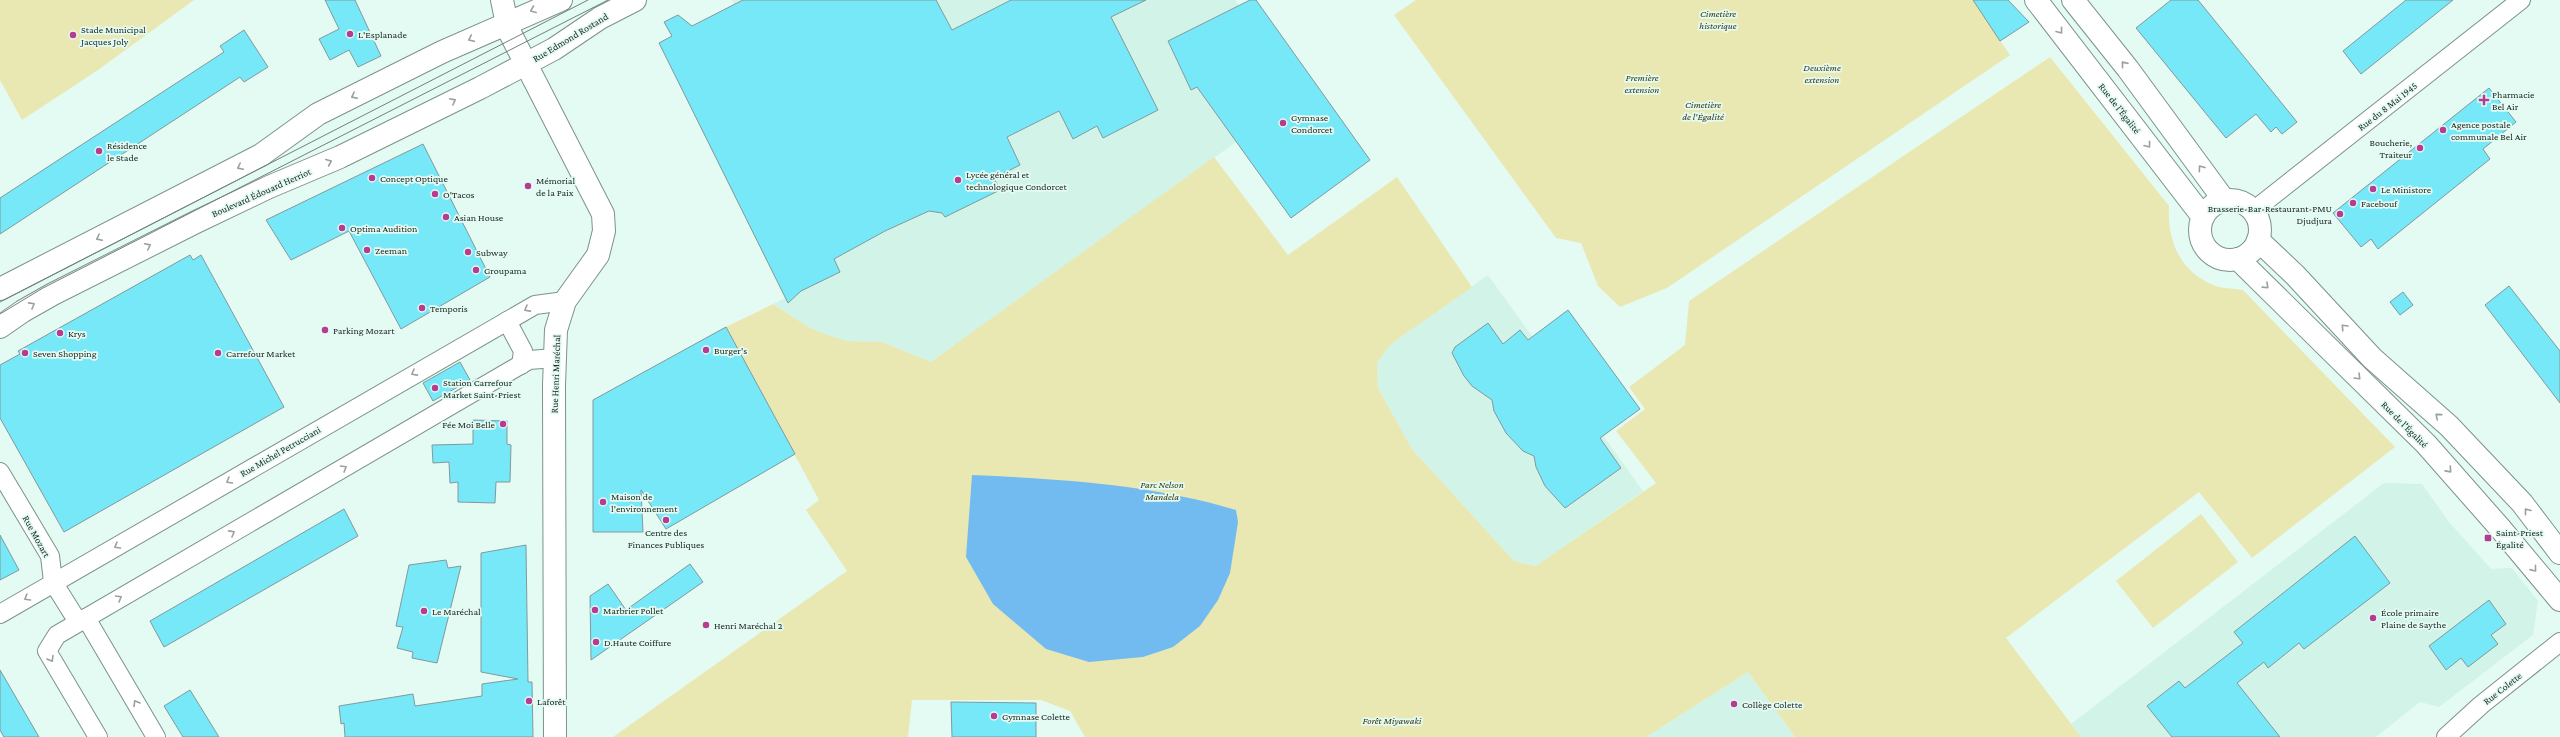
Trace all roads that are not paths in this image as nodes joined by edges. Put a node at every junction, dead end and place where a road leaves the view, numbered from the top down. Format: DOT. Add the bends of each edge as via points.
graph roads {
  1 [pos="502,0"];
  2 [pos="561,0"];
  3 [pos="635,0"];
  4 [pos="2036,0"];
  5 [pos="2073,0"];
  6 [pos="2520,0"];
  7 [pos="506,22"];
  8 [pos="526,63"];
  9 [pos="2224,200"];
  10 [pos="2253,211"];
  11 [pos="2203,217"];
  12 [pos="2258,240"];
  13 [pos="2238,259"];
  14 [pos="0,289"];
  15 [pos="565,301"];
  16 [pos="506,321"];
  17 [pos="0,327"];
  18 [pos="555,358"];
  19 [pos="521,365"];
  20 [pos="0,472"];
  21 [pos="2560,553"];
  22 [pos="53,582"];
  23 [pos="2560,600"];
  24 [pos="0,614"];
  25 [pos="82,620"];
  26 [pos="2560,642"];
  27 [pos="98,737"];
  28 [pos="156,737"];
  29 [pos="555,737"];
  30 [pos="2446,737"];
  1 -- 7 [label="street, Rue Henri Maréchal"];
  2 -- 7 [label="street, one-way"];
  3 -- 8 [label="street, Rue Edmond Rostand"];
  4 -- 11 [label="street, Rue de l'Égalité, one-way"];
  9 -- 5 [label="street, one-way" via="2128,69"];
  6 -- 10 [label="street, Rue du 8 Mai 1945"];
  7 -- 8 [label="street, Rue Henri Maréchal"];
  7 -- 14 [label="street, one-way" via="318,114 262,156"];
  8 -- 15 [label="street, Rue Henri Maréchal" via="603,214 604,231 598,255"];
  17 -- 8 [label="street, Boulevard Édouard Herriot, one-way" via="53,294 196,222 268,187 340,157"];
  9 -- 10 [label="street" via="2240,201"];
  9 -- 11 [label="street" via="2208,209"];
  10 -- 12 [label="street" via="2260,224"];
  11 -- 13 [label="street" via="2200,236 2204,245 2218,258"];
  12 -- 13 [label="street" via="2246,255"];
  21 -- 12 [label="street, one-way" via="2522,504 2449,426 2372,358 2295,275"];
  13 -- 23 [label="street, Rue de l'Égalité, one-way" via="2426,444"];
  15 -- 16 [label="street, Rue Michel Petrucciani, one-way" via="535,305"];
  15 -- 18 [label="street, Rue Henri Maréchal" via="556,330"];
  16 -- 19 [label="street" via="523,351"];
  16 -- 22 [label="street, Rue Michel Petrucciani, one-way"];
  18 -- 19 [label="street" via="529,360"];
  18 -- 29 [label="street, Rue Henri Maréchal"];
  25 -- 19 [label="street, one-way"];
  20 -- 22 [label="street, Rue Mozart" via="50,556"];
  22 -- 24 [label="street, Rue Michel Petrucciani, one-way"];
  22 -- 25 [label="street, Rue Mozart"];
  25 -- 27 [label="street, one-way" via="57,636 47,651"];
  28 -- 25 [label="street, Rue Mozart, one-way"];
  26 -- 30 [label="street, Rue Colette" via="2481,705"];
}
